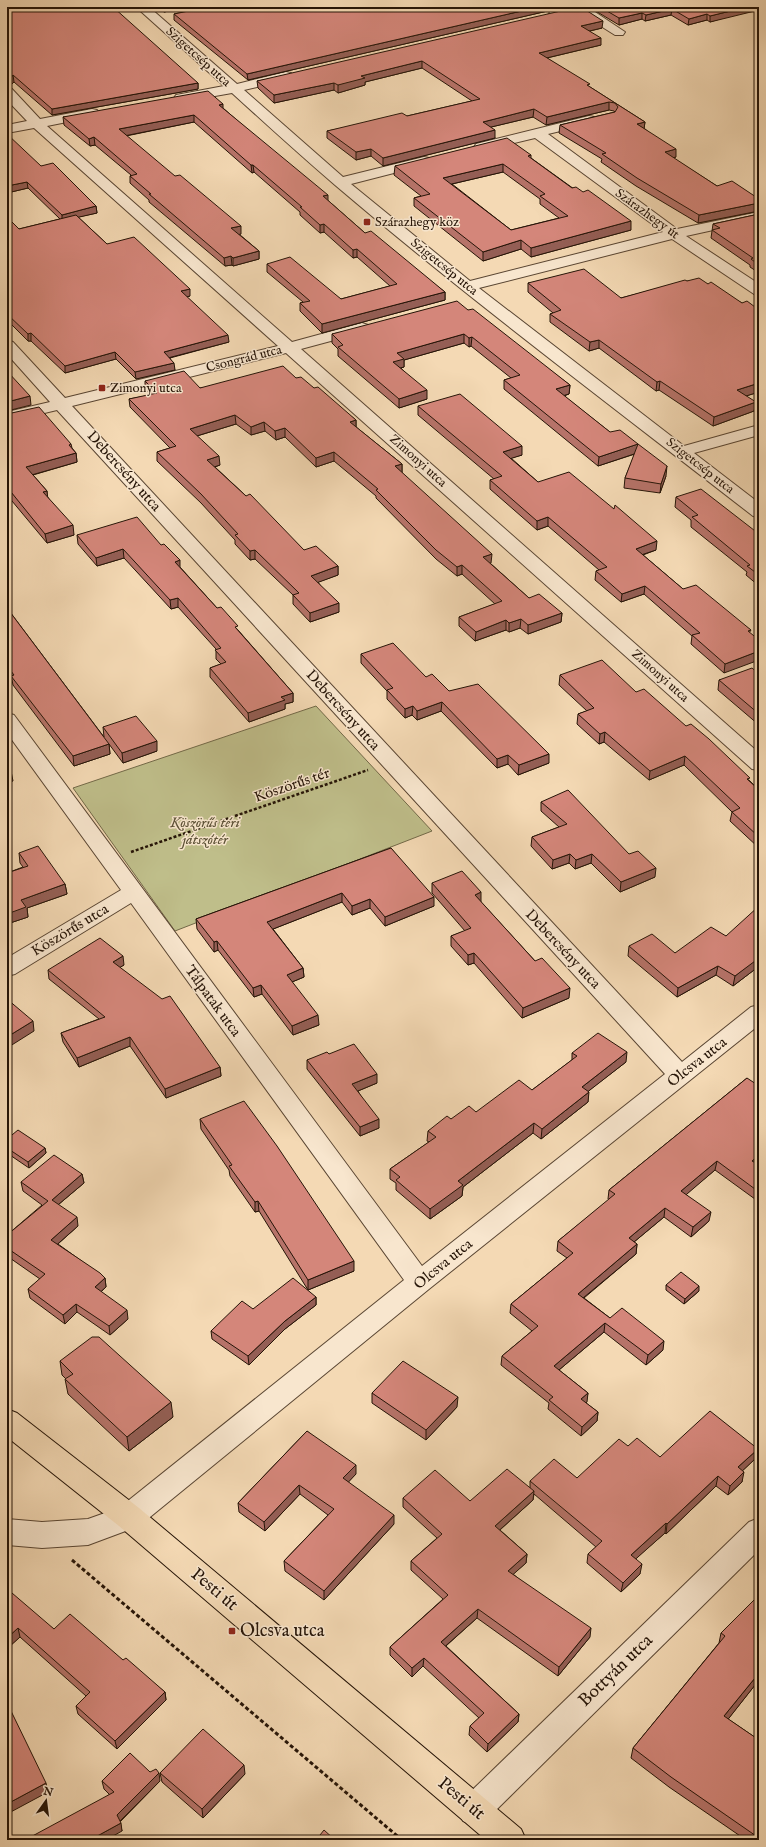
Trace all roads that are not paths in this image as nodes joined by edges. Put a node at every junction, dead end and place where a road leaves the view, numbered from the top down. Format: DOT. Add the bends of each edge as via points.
graph roads {
  1 [pos="142,7"];
  2 [pos="583,7"];
  3 [pos="169,16"];
  4 [pos="543,17"];
  5 [pos="155,19"];
  6 [pos="619,32"];
  7 [pos="294,74"];
  8 [pos="232,89"];
  9 [pos="7,92"];
  10 [pos="170,100"];
  11 [pos="107,111"];
  12 [pos="602,117"];
  13 [pos="36,123"];
  14 [pos="7,129"];
  15 [pos="536,133"];
  16 [pos="470,150"];
  17 [pos="440,157"];
  18 [pos="340,182"];
  19 [pos="759,216"];
  20 [pos="674,234"];
  21 [pos="759,291"];
  22 [pos="471,295"];
  23 [pos="374,325"];
  24 [pos="7,345"];
  25 [pos="290,347"];
  26 [pos="62,404"];
  27 [pos="7,417"];
  28 [pos="759,430"];
  29 [pos="680,452"];
  30 [pos="759,512"];
  31 [pos="7,719"];
  32 [pos="759,764"];
  33 [pos="133,892"];
  34 [pos="7,968"];
  35 [pos="759,1013"];
  36 [pos="680,1075"];
  37 [pos="420,1282"];
  38 [pos="7,1421"];
  39 [pos="129,1517"];
  40 [pos="759,1531"];
  41 [pos="7,1532"];
  42 [pos="474,1810"];
  43 [pos="510,1840"];
  1 -- 5 [label="street, Szigetcsép utca"];
  2 -- 4 [label="street"];
  2 -- 6 [label="street"];
  3 -- 5 [label="street"];
  5 -- 8 [label="street, Szigetcsép utca"];
  7 -- 8 [label="street"];
  8 -- 10 [label="street"];
  8 -- 18 [label="street, Szigetcsép utca"];
  9 -- 13 [label="street, Zimonyi utca"];
  11 -- 13 [label="street"];
  12 -- 15 [label="street"];
  13 -- 14 [label="street"];
  13 -- 25 [label="street, Zimonyi utca"];
  15 -- 16 [label="street"];
  15 -- 20 [label="street, Szárazhegy út"];
  17 -- 18 [label="street"];
  18 -- 22 [label="street, Szigetcsép utca"];
  19 -- 20 [label="street"];
  20 -- 21 [label="street, Szárazhegy út"];
  20 -- 22 [label="street"];
  22 -- 29 [label="street, Szigetcsép utca"];
  23 -- 25 [label="street, Csongrád utca"];
  24 -- 26 [label="street, Debercsény utca"];
  25 -- 26 [label="street, Csongrád utca"];
  25 -- 32 [label="street, Zimonyi utca"];
  26 -- 27 [label="street, Csongrád utca"];
  26 -- 36 [label="street, Debercsény utca"];
  28 -- 29 [label="street"];
  29 -- 30 [label="street, Szigetcsép utca"];
  31 -- 33 [label="street, Tálpatak utca"];
  33 -- 34 [label="street, Köszörűs utca"];
  33 -- 37 [label="street, Tálpatak utca"];
  35 -- 36 [label="street, Olcsva utca"];
  36 -- 37 [label="street, Olcsva utca"];
  37 -- 39 [label="street, Olcsva utca"];
  38 -- 39 [label="main road, Pesti út"];
  39 -- 41 [label="street, Olcsva utca" via="88,1532 42,1535"];
  39 -- 42 [label="main road, Pesti út"];
  40 -- 42 [label="street, Bottyán utca"];
  42 -- 43 [label="main road, Pesti út"];
}
